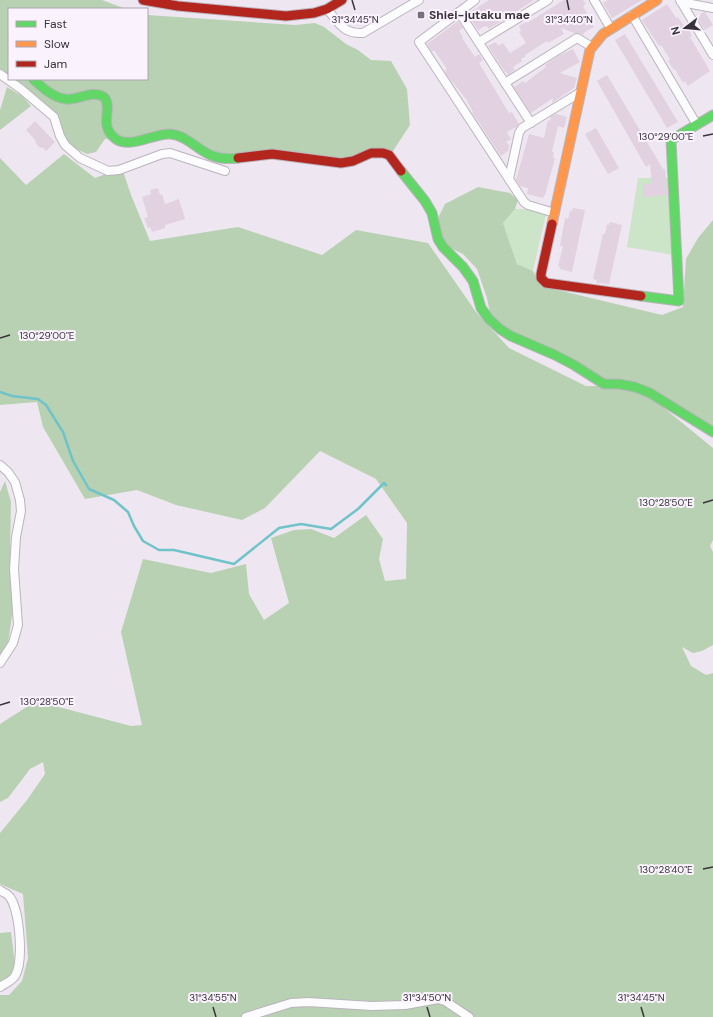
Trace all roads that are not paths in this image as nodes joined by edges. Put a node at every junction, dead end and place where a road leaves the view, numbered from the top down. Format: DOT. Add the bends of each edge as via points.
graph roads {
  1 [pos="142,0"];
  2 [pos="342,0"];
  3 [pos="419,0"];
  4 [pos="475,0"];
  5 [pos="548,0"];
  6 [pos="594,0"];
  7 [pos="656,0"];
  8 [pos="681,1"];
  9 [pos="176,3"];
  10 [pos="713,8"];
  11 [pos="327,9"];
  12 [pos="459,12"];
  13 [pos="632,15"];
  14 [pos="611,28"];
  15 [pos="479,42"];
  16 [pos="592,47"];
  17 [pos="713,55"];
  18 [pos="8,80"];
  19 [pos="34,80"];
  20 [pos="505,83"];
  21 [pos="581,92"];
  22 [pos="713,115"];
  23 [pos="531,123"];
  24 [pos="697,125"];
  25 [pos="225,171"];
  26 [pos="509,179"];
  27 [pos="555,213"];
  28 [pos="713,432"];
  29 [pos="0,465"];
  30 [pos="0,663"];
  31 [pos="0,890"];
  32 [pos="0,987"];
  33 [pos="246,1017"];
  34 [pos="469,1017"];
  1 -- 9 [label="street"];
  2 -- 11 [label="street"];
  3 -- 11 [label="street" via="363,33 347,31"];
  4 -- 12 [label="street"];
  5 -- 15 [label="street"];
  6 -- 14 [label="street"];
  7 -- 13 [label="street"];
  8 -- 10 [label="street"];
  8 -- 17 [label="street"];
  9 -- 11 [label="street" via="286,16"];
  12 -- 15 [label="street"];
  12 -- 26 [label="street" via="419,42"];
  13 -- 14 [label="street"];
  13 -- 24 [label="street"];
  14 -- 16 [label="street"];
  15 -- 20 [label="street"];
  16 -- 20 [label="street" via="577,38"];
  16 -- 21 [label="street"];
  18 -- 25 [label="street" via="54,117 65,145 80,158 108,171 119,170 170,153"];
  19 -- 28 [label="street" via="59,98 71,99 100,94 108,102 106,120 109,130 116,140 125,143 158,134 170,134 181,137 214,157 226,159 274,154 339,163 371,153 384,152 425,201 432,213 438,239 472,281 481,308 488,319 511,336 555,354 604,384 635,387 650,393"];
  20 -- 23 [label="street"];
  21 -- 23 [label="street"];
  21 -- 27 [label="street"];
  22 -- 24 [label="street"];
  23 -- 26 [label="street" via="519,132"];
  24 -- 27 [label="street" via="671,140 679,301 546,283 541,278"];
  26 -- 27 [label="street" via="528,205"];
  29 -- 30 [label="street" via="14,482 21,511 14,569 18,625 14,643"];
  31 -- 32 [label="street" via="9,895 20,929 20,963 15,977"];
  33 -- 34 [label="street" via="291,1003 372,1006 405,1005 438,999"];
}
